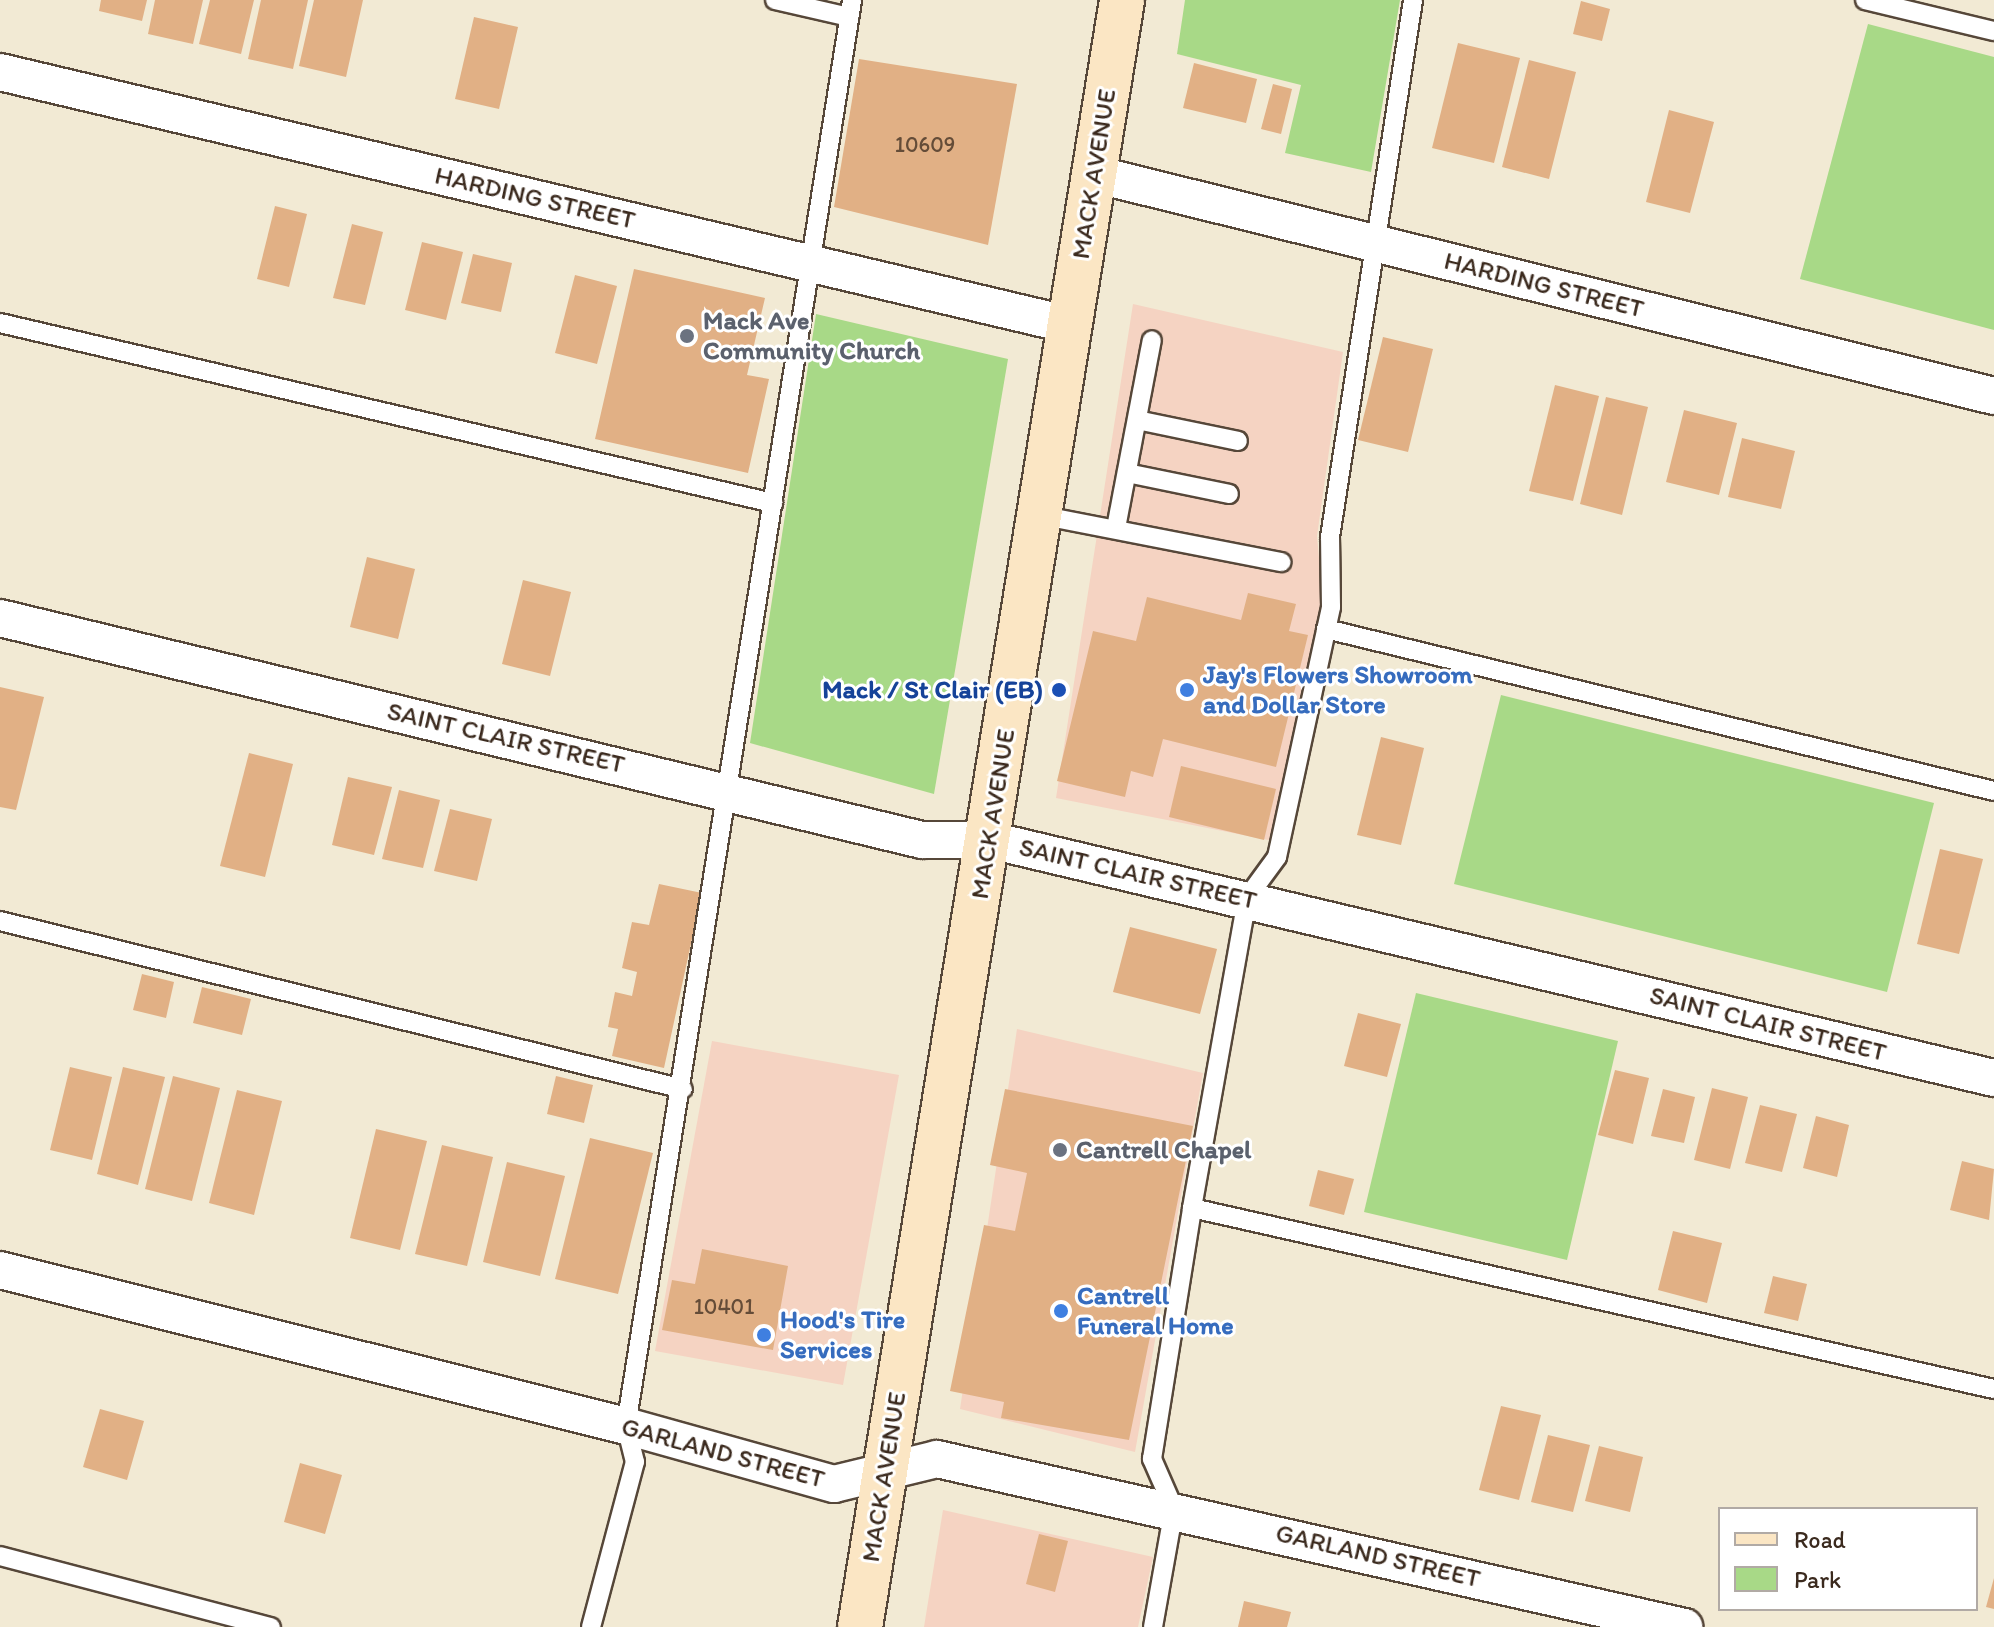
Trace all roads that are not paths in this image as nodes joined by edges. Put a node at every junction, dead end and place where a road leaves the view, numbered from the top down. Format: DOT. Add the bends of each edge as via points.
graph roads {
  1 [pos="775,0"];
  2 [pos="1122,0"];
  3 [pos="1413,0"];
  4 [pos="1865,0"];
  5 [pos="850,9"];
  6 [pos="1994,31"];
  7 [pos="0,72"];
  8 [pos="1094,174"];
  9 [pos="1376,243"];
  10 [pos="809,263"];
  11 [pos="0,323"];
  12 [pos="1070,325"];
  13 [pos="1152,340"];
  14 [pos="1994,396"];
  15 [pos="1137,420"];
  16 [pos="1238,441"];
  17 [pos="1127,473"];
  18 [pos="1229,494"];
  19 [pos="773,503"];
  20 [pos="1039,515"];
  21 [pos="1116,528"];
  22 [pos="1281,562"];
  23 [pos="0,618"];
  24 [pos="1326,629"];
  25 [pos="730,790"];
  26 [pos="1994,791"];
  27 [pos="990,840"];
  28 [pos="1247,898"];
  29 [pos="0,921"];
  30 [pos="1994,1078"];
  31 [pos="683,1089"];
  32 [pos="1192,1208"];
  33 [pos="0,1270"];
  34 [pos="1994,1389"];
  35 [pos="626,1426"];
  36 [pos="886,1469"];
  37 [pos="1174,1509"];
  38 [pos="0,1556"];
  39 [pos="271,1627"];
  40 [pos="591,1627"];
  41 [pos="860,1627"];
  42 [pos="1153,1627"];
  43 [pos="1684,1627"];
  1 -- 5 [label="lane"];
  2 -- 8 [label="main road, MACK AVENUE"];
  3 -- 9 [label="lane"];
  4 -- 6 [label="lane"];
  5 -- 10 [label="lane"];
  7 -- 10 [label="street, HARDING STREET"];
  8 -- 9 [label="street, HARDING STREET"];
  8 -- 12 [label="main road, MACK AVENUE"];
  9 -- 14 [label="street, HARDING STREET"];
  9 -- 24 [label="lane" via="1330,537"];
  10 -- 12 [label="street, HARDING STREET"];
  10 -- 19 [label="lane"];
  11 -- 19 [label="lane"];
  12 -- 20 [label="main road, MACK AVENUE"];
  13 -- 15 [label="lane"];
  15 -- 16 [label="lane"];
  15 -- 17 [label="lane"];
  17 -- 18 [label="lane"];
  17 -- 21 [label="lane"];
  19 -- 25 [label="lane"];
  20 -- 21 [label="lane"];
  20 -- 27 [label="main road, MACK AVENUE"];
  21 -- 22 [label="lane"];
  23 -- 25 [label="street, SAINT CLAIR STREET"];
  24 -- 26 [label="lane"];
  24 -- 28 [label="lane" via="1277,857"];
  25 -- 27 [label="street, SAINT CLAIR STREET" via="922,840"];
  25 -- 31 [label="lane"];
  27 -- 28 [label="street, SAINT CLAIR STREET"];
  27 -- 36 [label="main road, MACK AVENUE"];
  28 -- 30 [label="street, SAINT CLAIR STREET"];
  28 -- 32 [label="lane"];
  29 -- 31 [label="lane"];
  31 -- 35 [label="lane"];
  32 -- 34 [label="lane"];
  32 -- 37 [label="lane" via="1152,1459"];
  33 -- 35 [label="street, GARLAND STREET"];
  35 -- 36 [label="street, GARLAND STREET" via="834,1484"];
  35 -- 40 [label="lane" via="635,1462"];
  36 -- 37 [label="street, GARLAND STREET" via="937,1459"];
  36 -- 41 [label="main road, MACK AVENUE"];
  37 -- 42 [label="lane"];
  37 -- 43 [label="street, GARLAND STREET"];
  38 -- 39 [label="lane"];
}
